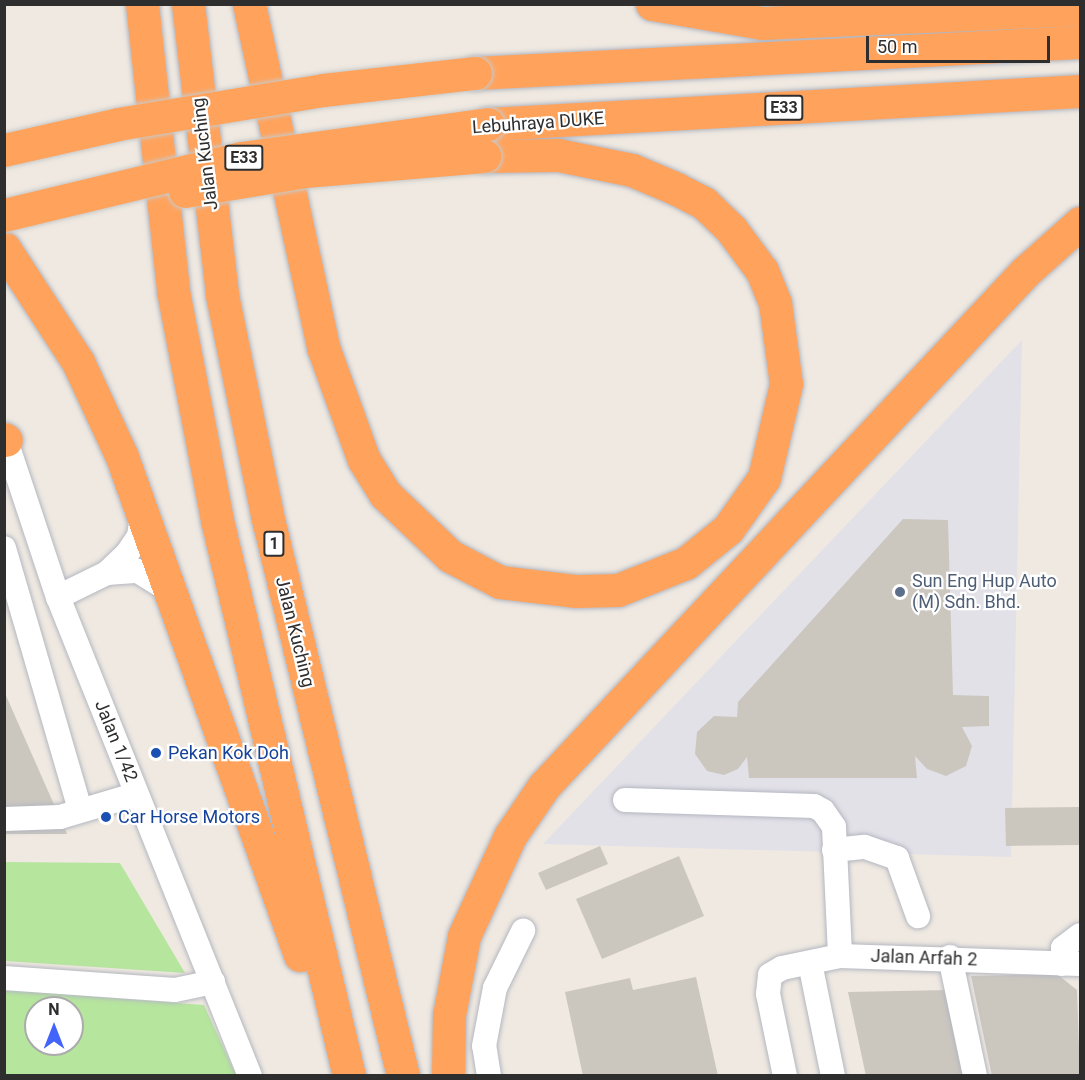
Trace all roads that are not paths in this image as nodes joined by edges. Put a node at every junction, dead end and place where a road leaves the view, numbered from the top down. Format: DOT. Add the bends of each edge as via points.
graph roads {
  1 [pos="142,4"];
  2 [pos="188,4"];
  3 [pos="249,4"];
  4 [pos="652,4"];
  5 [pos="1080,9"];
  6 [pos="1080,33"];
  7 [pos="1080,42"];
  8 [pos="927,50"];
  9 [pos="1080,91"];
  10 [pos="486,140"];
  11 [pos="4,150"];
  12 [pos="8,214"];
  13 [pos="1080,223"];
  14 [pos="4,248"];
  15 [pos="5,438"];
  16 [pos="143,512"];
  17 [pos="4,548"];
  18 [pos="107,573"];
  19 [pos="172,592"];
  20 [pos="58,597"];
  21 [pos="137,794"];
  22 [pos="626,800"];
  23 [pos="80,810"];
  24 [pos="4,819"];
  25 [pos="834,850"];
  26 [pos="918,915"];
  27 [pos="523,931"];
  28 [pos="1080,935"];
  29 [pos="840,956"];
  30 [pos="950,957"];
  31 [pos="810,963"];
  32 [pos="1071,964"];
  33 [pos="4,978"];
  34 [pos="213,982"];
  35 [pos="250,1076"];
  36 [pos="338,1076"];
  37 [pos="349,1076"];
  38 [pos="404,1076"];
  39 [pos="448,1076"];
  40 [pos="489,1076"];
  41 [pos="785,1076"];
  42 [pos="833,1076"];
  43 [pos="975,1076"];
  1 -- 37 [label="highway" via="177,314 217,520"];
  2 -- 38 [label="highway, Jalan Kuching / 1" via="227,318 267,514"];
  3 -- 10 [label="highway" via="323,347 364,460 385,494 450,556 500,582 576,591 618,590 686,562 728,529 764,478 786,384 775,303 762,271 731,229 704,203 632,170"];
  4 -- 5 [label="highway" via="762,23"];
  6 -- 8 [label="highway"];
  7 -- 8 [label="highway"];
  8 -- 11 [label="highway, bridge" via="475,73 322,90 118,124"];
  9 -- 10 [label="highway, Lebuhraya DUKE / E33"];
  10 -- 12 [label="highway, bridge"];
  13 -- 39 [label="highway" via="1025,272 544,786 510,836 464,936 449,1015"];
  14 -- 16 [label="highway" via="78,362"];
  15 -- 20 [label="street, Jalan 1/42"];
  16 -- 18 [label="street" via="139,536"];
  16 -- 19 [label="highway"];
  17 -- 23 [label="street"];
  18 -- 19 [label="street" via="138,572"];
  18 -- 20 [label="street"];
  19 -- 36 [label="highway" via="266,848"];
  20 -- 21 [label="street, Jalan 1/42"];
  21 -- 23 [label="street"];
  21 -- 34 [label="street, Jalan 1/42"];
  22 -- 25 [label="street" via="814,806 834,827"];
  23 -- 24 [label="street" via="60,817"];
  25 -- 26 [label="street" via="865,847 897,858"];
  25 -- 29 [label="street"];
  27 -- 40 [label="street" via="495,988 484,1046"];
  28 -- 32 [label="street" via="1063,948"];
  29 -- 30 [label="street, Jalan Arfah 2"];
  29 -- 31 [label="street, Jalan Arfah 2"];
  30 -- 32 [label="street, Jalan Arfah 2"];
  30 -- 43 [label="street"];
  31 -- 41 [label="street, Jalan Arfah 2" via="770,975 768,994"];
  31 -- 42 [label="street"];
  33 -- 34 [label="street" via="175,990"];
  34 -- 35 [label="street, Jalan 1/42"];
}
